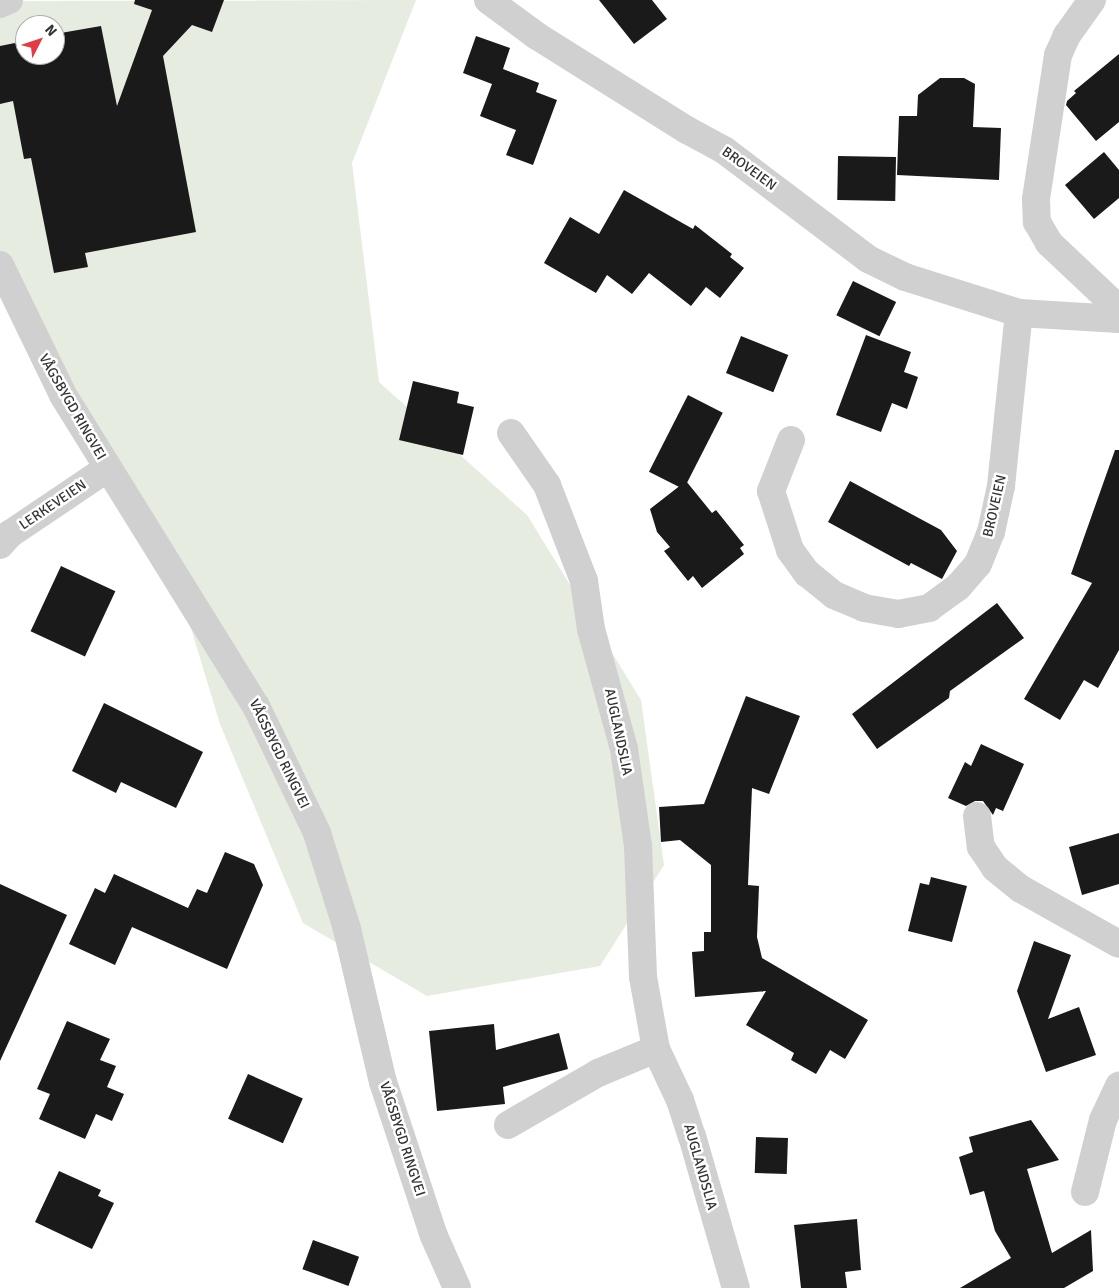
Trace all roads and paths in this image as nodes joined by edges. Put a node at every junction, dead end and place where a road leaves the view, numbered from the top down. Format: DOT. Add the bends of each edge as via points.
graph roads {
  1 [pos="10,0"];
  2 [pos="489,0"];
  3 [pos="1092,0"];
  4 [pos="0,4"];
  5 [pos="0,265"];
  6 [pos="1119,310"];
  7 [pos="1020,313"];
  8 [pos="1119,318"];
  9 [pos="511,433"];
  10 [pos="791,440"];
  11 [pos="108,468"];
  12 [pos="0,545"];
  13 [pos="977,816"];
  14 [pos="1119,944"];
  15 [pos="656,1049"];
  16 [pos="1119,1086"];
  17 [pos="508,1125"];
  18 [pos="1085,1192"];
  19 [pos="457,1288"];
  20 [pos="736,1288"];
  1 -- 4 [label="street"];
  2 -- 7 [label="street, BROVEIEN" via="536,36 724,150 868,258 905,277"];
  3 -- 6 [label="street" via="1067,35 1058,55 1036,199 1037,222 1049,243"];
  5 -- 11 [label="street, VÅGSBYGD RINGVEI" via="43,358"];
  7 -- 8 [label="street, BROVEIEN"];
  7 -- 10 [label="street, BROVEIEN" via="1001,486 991,532 978,564 958,587 929,608 898,614 864,608 834,595 807,573 790,550 771,491"];
  9 -- 15 [label="street, AUGLANDSLIA" via="547,485 584,582 591,629 624,749 638,846 643,977"];
  11 -- 12 [label="street, LERKEVEIEN" via="10,534"];
  11 -- 19 [label="street, VÅGSBYGD RINGVEI" via="232,664 278,749 317,833 347,929 383,1082 434,1236"];
  13 -- 14 [label="street" via="981,847 995,868 1021,889"];
  15 -- 17 [label="street" via="598,1073"];
  15 -- 20 [label="street, AUGLANDSLIA" via="683,1109"];
  16 -- 18 [label="street" via="1103,1120"];
}
